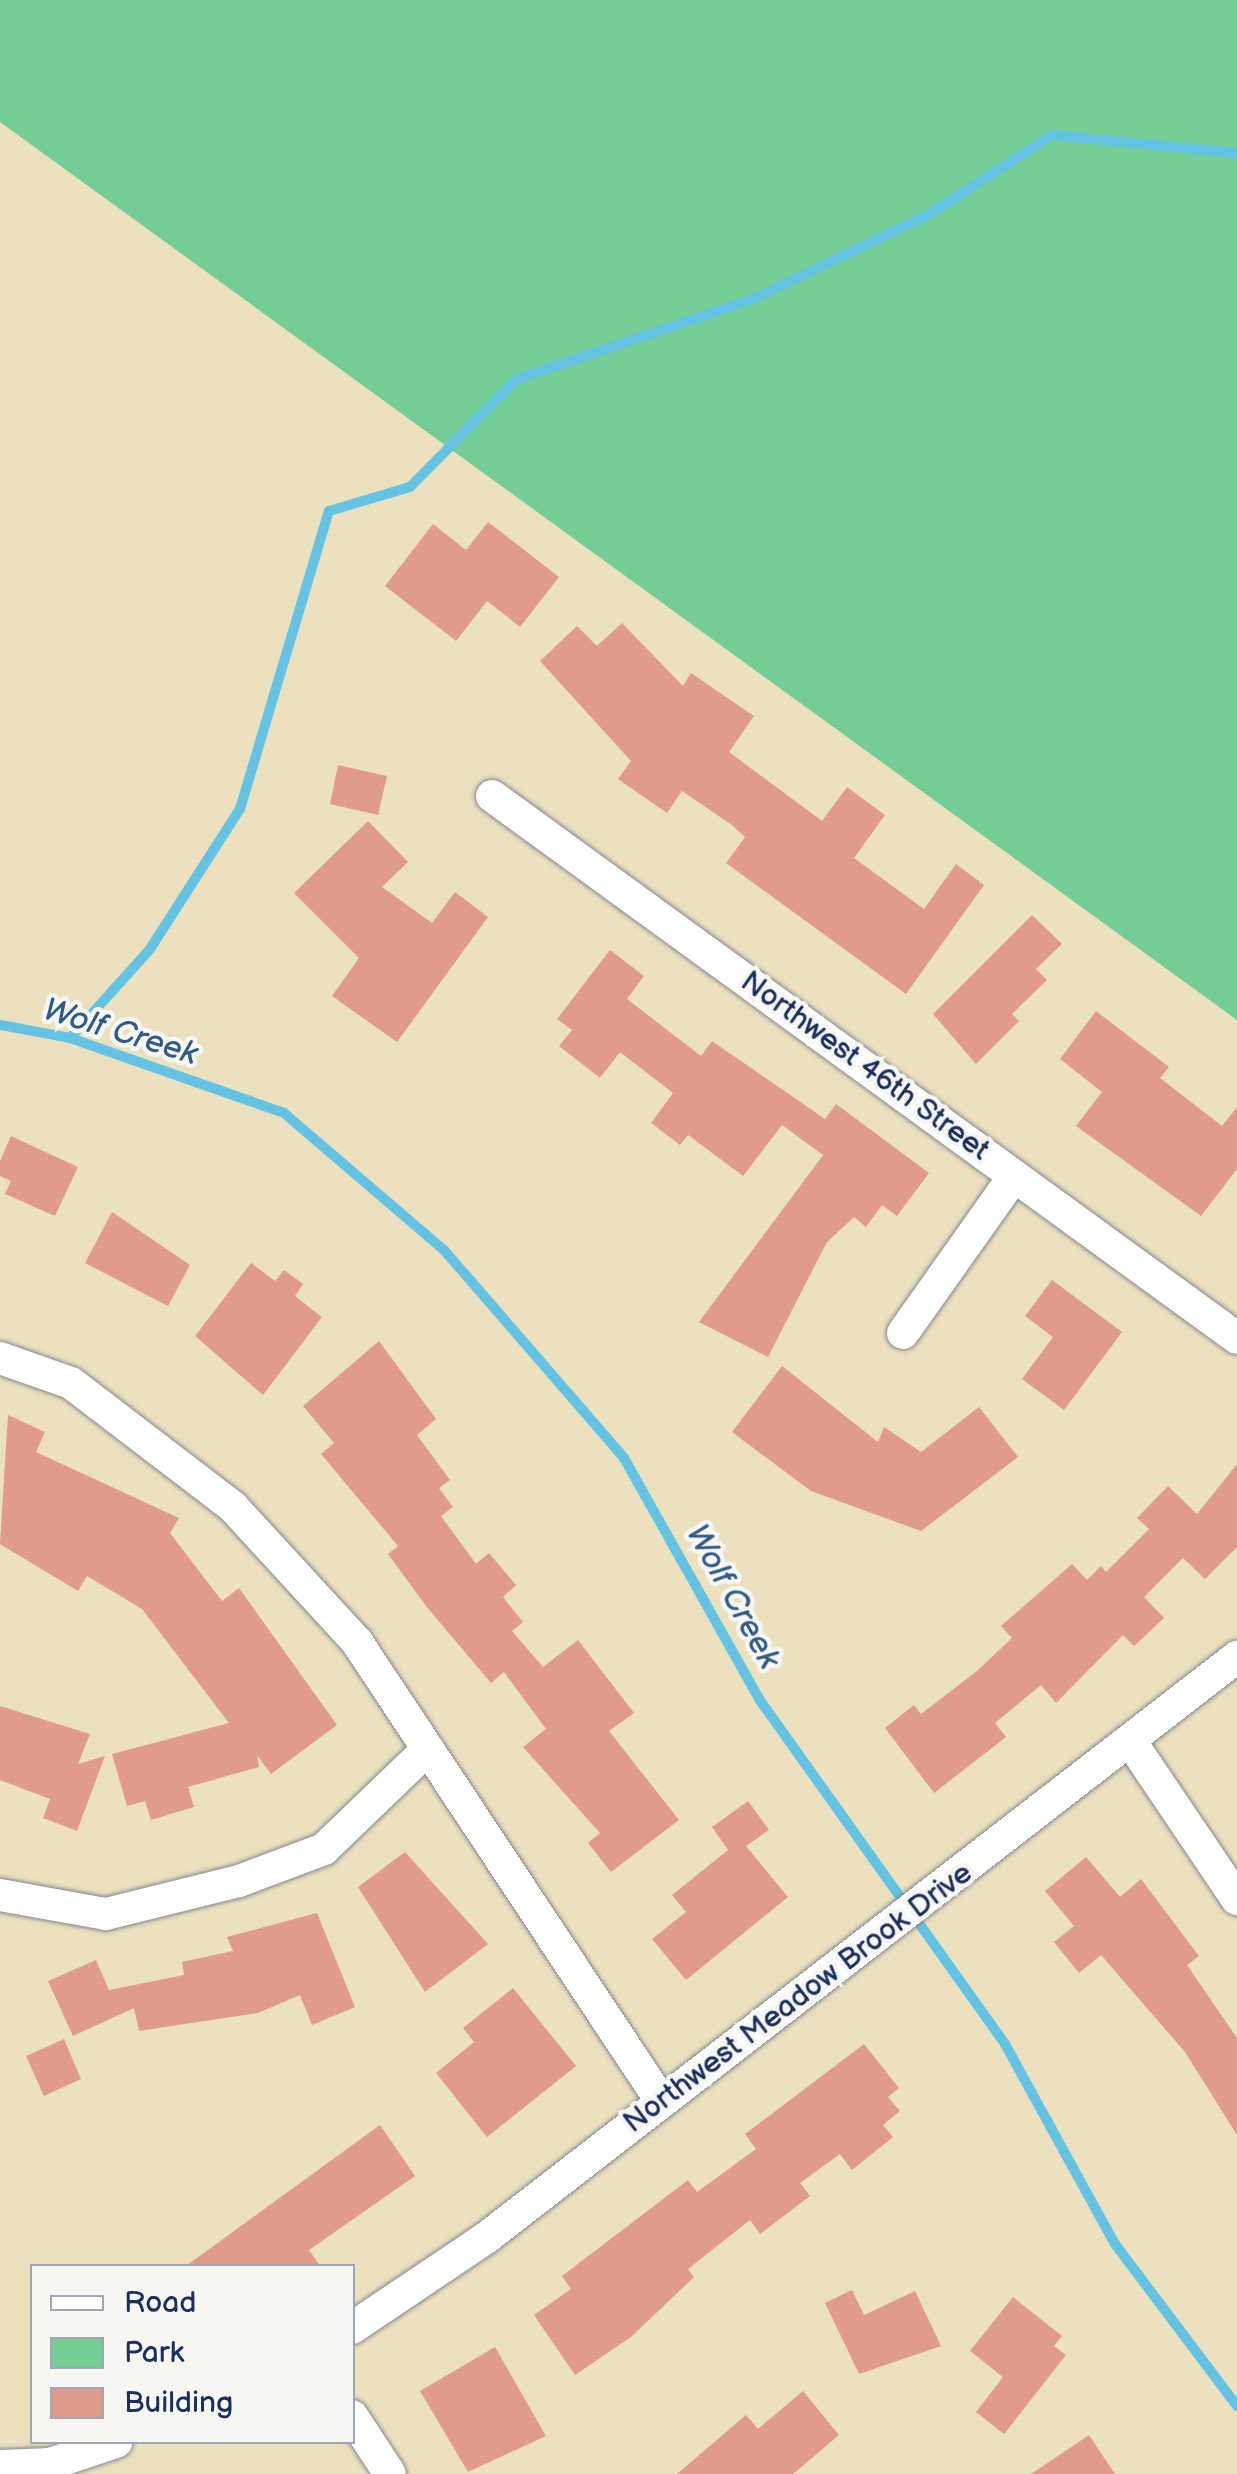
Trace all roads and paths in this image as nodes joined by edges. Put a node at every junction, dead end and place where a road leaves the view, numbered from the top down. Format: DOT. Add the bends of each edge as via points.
graph roads {
  1 [pos="492,796"];
  2 [pos="1014,1176"];
  3 [pos="903,1333"];
  4 [pos="1237,1338"];
  5 [pos="0,1358"];
  6 [pos="1237,1658"];
  7 [pos="1133,1745"];
  8 [pos="428,1749"];
  9 [pos="0,1895"];
  10 [pos="1237,1899"];
  11 [pos="661,2101"];
  12 [pos="355,2326"];
  13 [pos="355,2421"];
  14 [pos="110,2444"];
  15 [pos="0,2466"];
  16 [pos="390,2474"];
  1 -- 2 [label="street, Northwest 46th Street"];
  2 -- 3 [label="street"];
  2 -- 4 [label="street, Northwest 46th Street"];
  5 -- 8 [label="street" via="71,1382 233,1506 357,1642"];
  6 -- 7 [label="street, Northwest Meadow Brook Drive"];
  7 -- 10 [label="street"];
  7 -- 11 [label="street, Northwest Meadow Brook Drive"];
  8 -- 9 [label="street" via="324,1849 239,1880 106,1914"];
  8 -- 11 [label="street"];
  11 -- 12 [label="street, Northwest Meadow Brook Drive"];
  13 -- 16 [label="street"];
  14 -- 15 [label="street" via="50,2464"];
}
